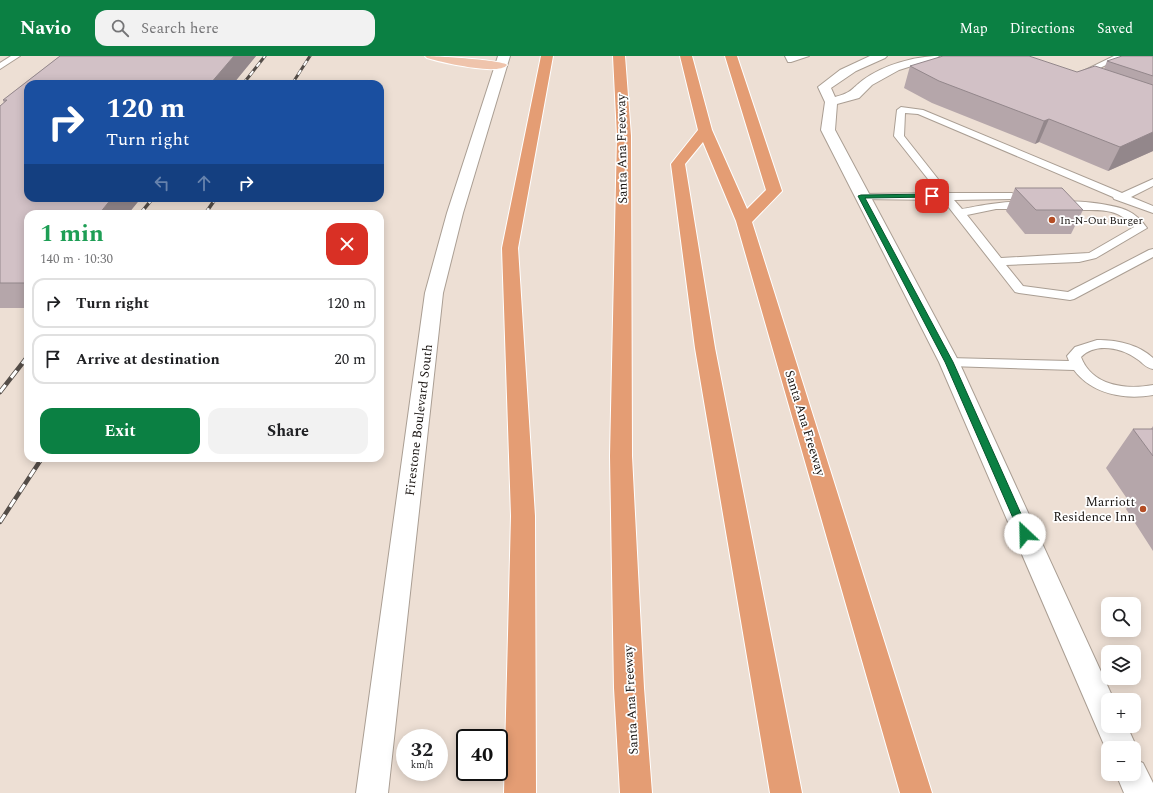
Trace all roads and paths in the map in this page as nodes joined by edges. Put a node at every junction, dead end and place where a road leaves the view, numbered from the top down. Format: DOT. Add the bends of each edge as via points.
graph roads {
  1 [pos="16,56"];
  2 [pos="431,56"];
  3 [pos="547,56"];
  4 [pos="619,56"];
  5 [pos="686,56"];
  6 [pos="731,56"];
  7 [pos="789,56"];
  8 [pos="805,56"];
  9 [pos="881,56"];
  10 [pos="933,56"];
  11 [pos="1120,56"];
  12 [pos="503,60"];
  13 [pos="0,67"];
  14 [pos="1086,84"];
  15 [pos="831,102"];
  16 [pos="705,130"];
  17 [pos="1153,182"];
  18 [pos="946,195"];
  19 [pos="861,196"];
  20 [pos="1032,196"];
  21 [pos="1123,197"];
  22 [pos="1050,203"];
  23 [pos="1153,210"];
  24 [pos="960,213"];
  25 [pos="744,221"];
  26 [pos="1153,252"];
  27 [pos="998,262"];
  28 [pos="949,362"];
  29 [pos="1076,366"];
  30 [pos="1153,366"];
  31 [pos="1153,391"];
  32 [pos="1101,704"];
  33 [pos="1135,781"];
  34 [pos="372,793"];
  35 [pos="520,793"];
  36 [pos="636,793"];
  37 [pos="786,793"];
  38 [pos="916,793"];
  39 [pos="1141,793"];
  1 -- 13 [label="lane"];
  2 -- 12 [label="main road" via="462,63"];
  3 -- 35 [label="highway" via="510,248 523,516"];
  4 -- 36 [label="highway, Santa Ana Freeway" via="624,136 621,456 629,688"];
  5 -- 16 [label="highway, Santa Ana Freeway"];
  6 -- 25 [label="highway" via="774,192"];
  7 -- 8 [label="lane" via="790,60"];
  9 -- 15 [label="street" via="851,68 824,87"];
  10 -- 15 [label="street" via="890,70 868,82 855,95"];
  11 -- 14 [label="lane" via="1071,78"];
  12 -- 34 [label="street, Firestone Boulevard South" via="455,213 434,293"];
  15 -- 19 [label="street" via="828,130"];
  16 -- 25 [label="highway, Santa Ana Freeway"];
  16 -- 37 [label="highway" via="678,164 705,348"];
  17 -- 21 [label="lane"];
  18 -- 19 [label="lane"];
  18 -- 20 [label="lane"];
  18 -- 21 [label="lane" via="900,136 901,110 920,112"];
  18 -- 24 [label="lane"];
  19 -- 28 [label="street"];
  21 -- 22 [label="lane"];
  21 -- 23 [label="lane"];
  22 -- 24 [label="lane" via="996,206"];
  22 -- 27 [label="lane" via="1105,207 1125,214 1135,220 1141,228 1092,256"];
  24 -- 27 [label="lane"];
  25 -- 38 [label="highway, Santa Ana Freeway"];
  26 -- 27 [label="lane" via="1070,296 1019,289"];
  28 -- 29 [label="lane"];
  28 -- 32 [label="street"];
  29 -- 30 [label="lane" via="1074,356 1079,349 1095,344 1117,345 1142,355"];
  29 -- 31 [label="lane" via="1090,380 1113,390 1134,393"];
  33 -- 39 [label="street"];
}
